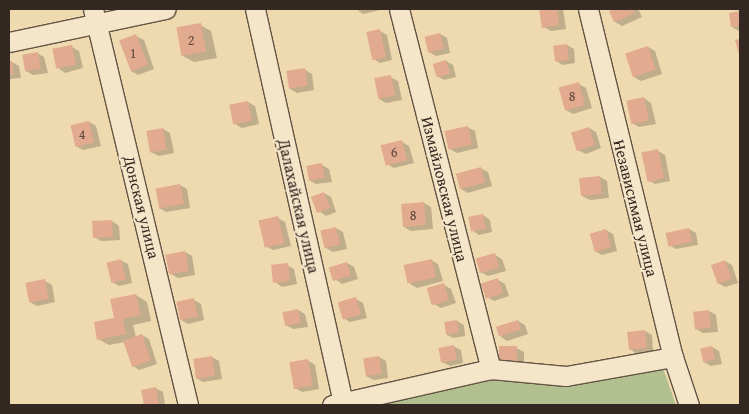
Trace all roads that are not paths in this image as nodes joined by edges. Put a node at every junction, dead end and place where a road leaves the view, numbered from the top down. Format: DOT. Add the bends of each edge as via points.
graph roads {
  1 [pos="166,9"];
  2 [pos="255,9"];
  3 [pos="399,9"];
  4 [pos="588,9"];
  5 [pos="94,16"];
  6 [pos="9,42"];
  7 [pos="673,357"];
  8 [pos="491,369"];
  9 [pos="337,404"];
  10 [pos="188,405"];
  11 [pos="689,405"];
  1 -- 5 [label="street"];
  2 -- 9 [label="street, Далахайская улица"];
  3 -- 8 [label="street, Измайловская улица"];
  4 -- 7 [label="street, Независимая улица"];
  5 -- 6 [label="street"];
  5 -- 10 [label="street, Донская улица"];
  7 -- 8 [label="street" via="566,376"];
  7 -- 11 [label="street, Независимая улица"];
  8 -- 9 [label="street"];
}
